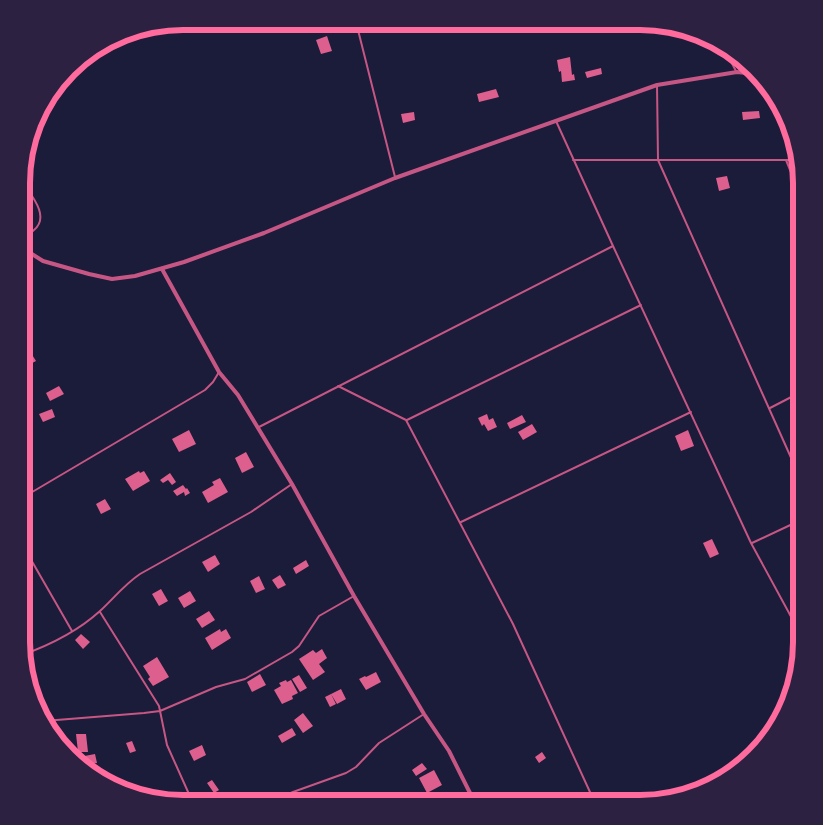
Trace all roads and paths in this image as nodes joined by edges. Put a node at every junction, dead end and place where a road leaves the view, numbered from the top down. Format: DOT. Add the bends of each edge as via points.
graph roads {
  1 [pos="358,30"];
  2 [pos="730,60"];
  3 [pos="737,72"];
  4 [pos="746,73"];
  5 [pos="657,85"];
  6 [pos="556,121"];
  7 [pos="573,160"];
  8 [pos="658,160"];
  9 [pos="786,160"];
  10 [pos="791,160"];
  11 [pos="793,177"];
  12 [pos="395,178"];
  13 [pos="30,195"];
  14 [pos="30,233"];
  15 [pos="613,246"];
  16 [pos="30,253"];
  17 [pos="162,269"];
  18 [pos="641,305"];
  19 [pos="219,372"];
  20 [pos="338,386"];
  21 [pos="793,396"];
  22 [pos="769,408"];
  23 [pos="691,412"];
  24 [pos="406,420"];
  25 [pos="258,428"];
  26 [pos="793,462"];
  27 [pos="292,484"];
  28 [pos="30,493"];
  29 [pos="460,522"];
  30 [pos="793,524"];
  31 [pos="752,543"];
  32 [pos="30,558"];
  33 [pos="354,596"];
  34 [pos="100,611"];
  35 [pos="793,620"];
  36 [pos="72,631"];
  37 [pos="30,651"];
  38 [pos="160,711"];
  39 [pos="424,714"];
  40 [pos="51,720"];
  41 [pos="189,795"];
  42 [pos="286,795"];
  43 [pos="471,795"];
  44 [pos="591,795"];
  1 -- 12 [label="lane"];
  2 -- 3 [label="lane"];
  3 -- 4 [label="street"];
  3 -- 5 [label="street"];
  5 -- 6 [label="street"];
  5 -- 8 [label="lane"];
  6 -- 7 [label="lane"];
  6 -- 12 [label="street"];
  7 -- 8 [label="lane"];
  7 -- 15 [label="lane"];
  8 -- 9 [label="lane"];
  8 -- 22 [label="lane"];
  9 -- 10 [label="lane"];
  9 -- 11 [label="lane"];
  12 -- 17 [label="street" via="264,233"];
  13 -- 14 [label="lane" via="40,219 36,229"];
  15 -- 18 [label="lane"];
  15 -- 20 [label="lane"];
  16 -- 17 [label="street" via="43,261 112,279"];
  17 -- 19 [label="street"];
  18 -- 23 [label="lane"];
  18 -- 24 [label="lane"];
  19 -- 25 [label="street"];
  19 -- 28 [label="lane" via="205,390"];
  20 -- 24 [label="lane"];
  20 -- 25 [label="lane"];
  21 -- 22 [label="lane"];
  22 -- 26 [label="lane"];
  23 -- 29 [label="lane"];
  23 -- 31 [label="lane"];
  24 -- 29 [label="lane"];
  25 -- 27 [label="street"];
  27 -- 33 [label="street"];
  27 -- 34 [label="lane" via="251,512 140,574"];
  29 -- 44 [label="lane" via="513,624"];
  30 -- 31 [label="lane"];
  31 -- 35 [label="lane"];
  32 -- 36 [label="lane"];
  33 -- 38 [label="lane" via="319,616 292,652 245,679 216,687"];
  33 -- 39 [label="street"];
  34 -- 36 [label="lane"];
  34 -- 38 [label="lane"];
  36 -- 37 [label="lane"];
  38 -- 40 [label="lane"];
  38 -- 41 [label="lane" via="167,745"];
  39 -- 42 [label="lane" via="379,743 346,773"];
  39 -- 43 [label="street" via="449,750"];
}
